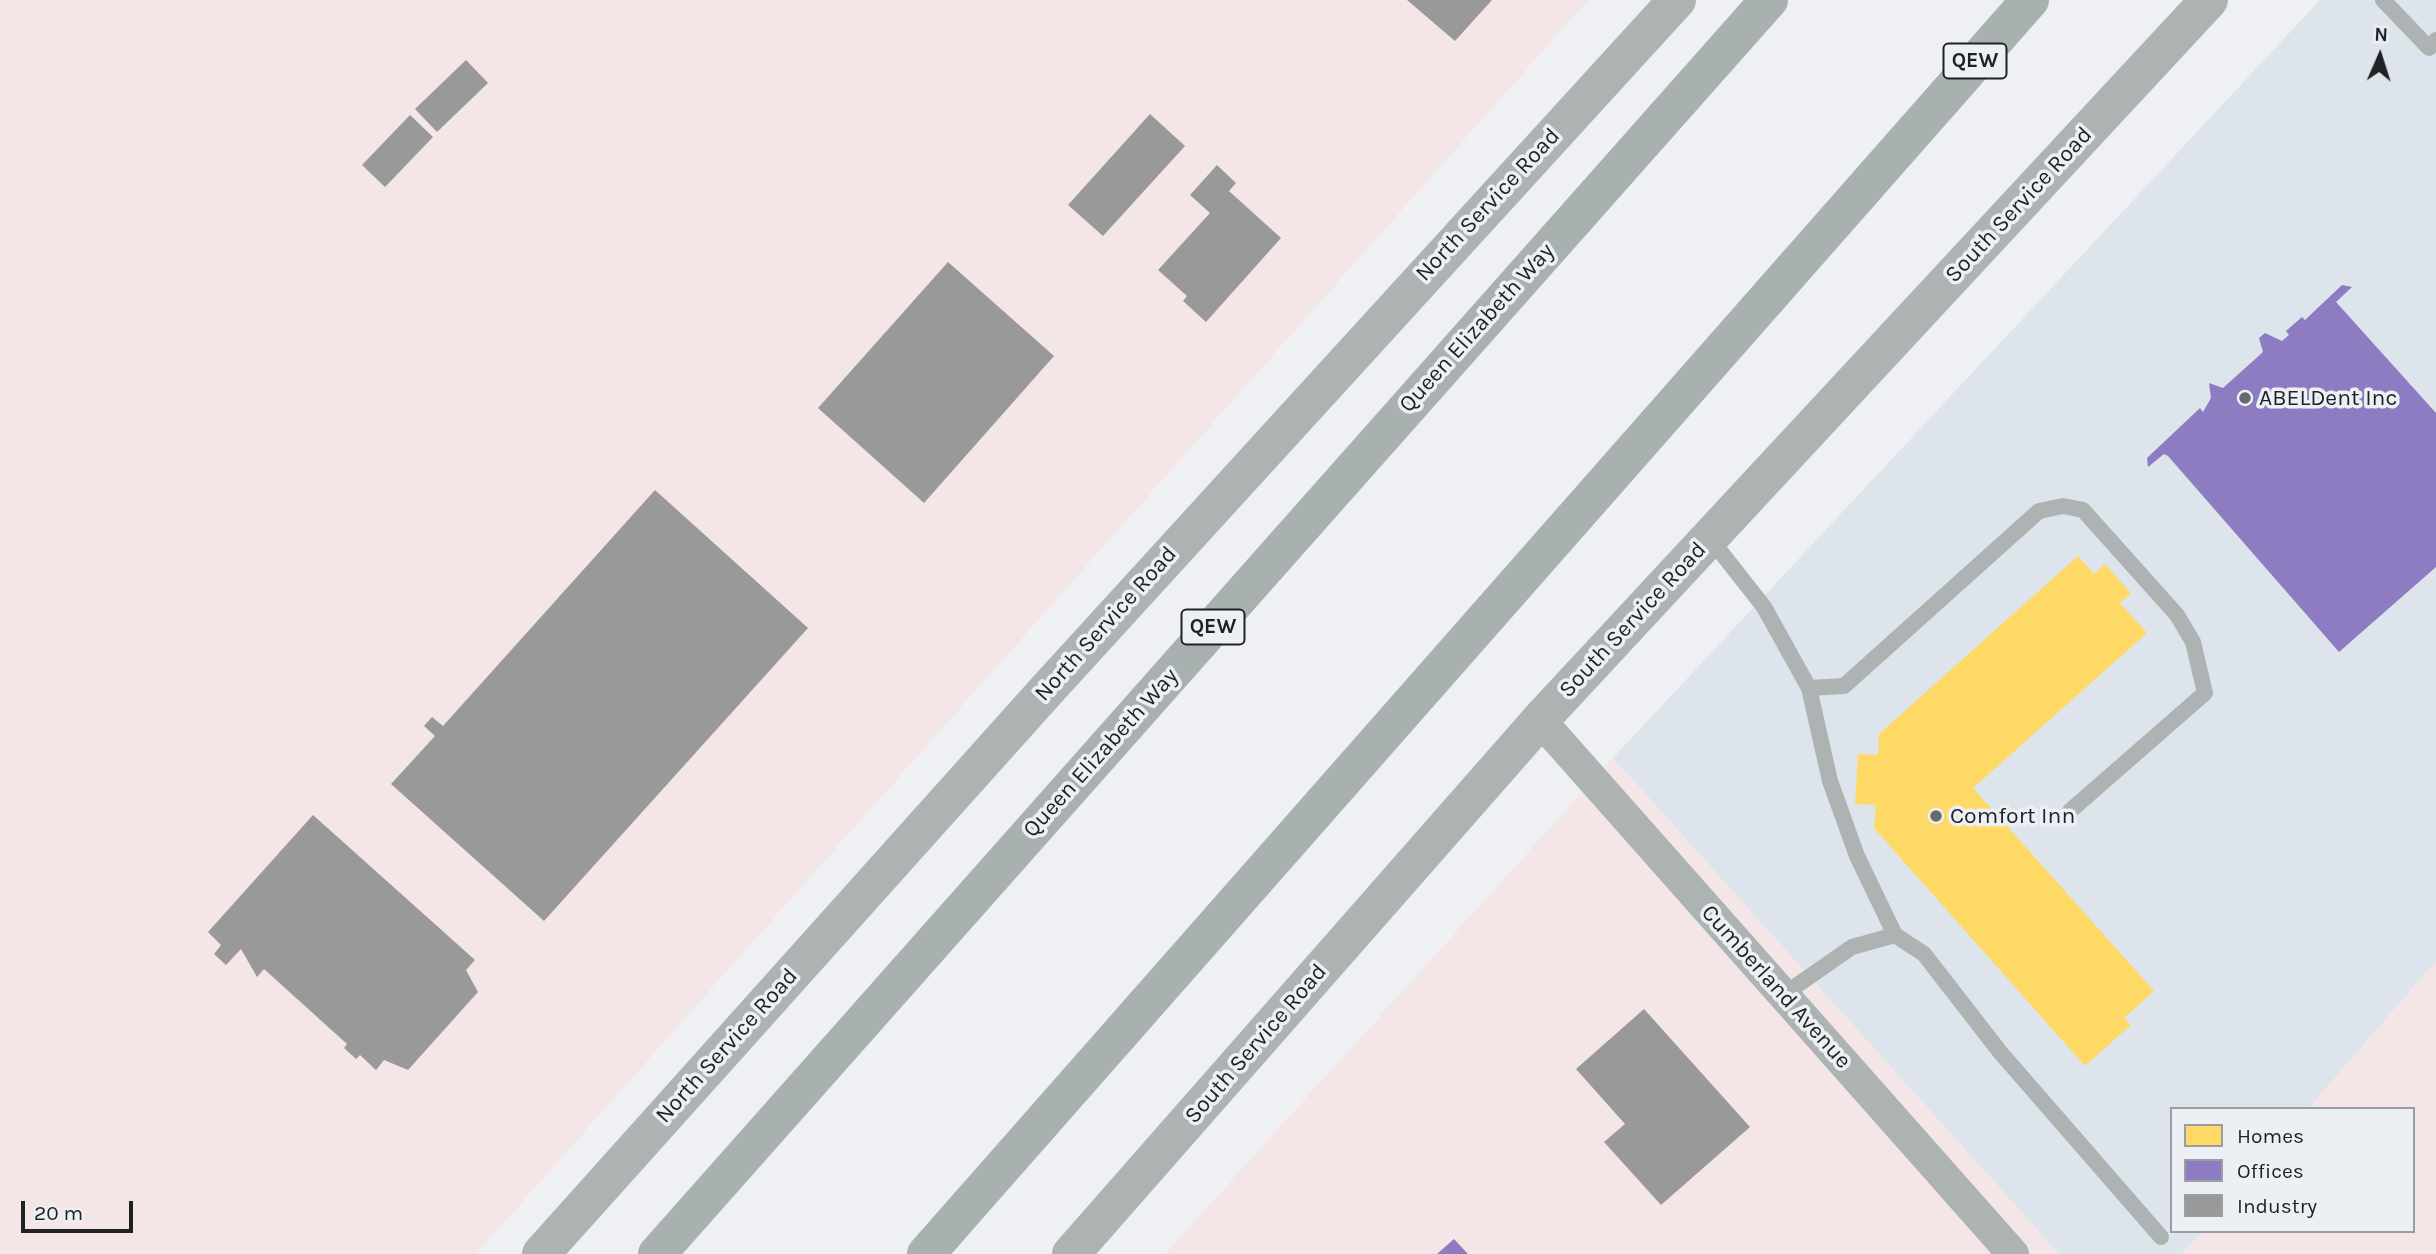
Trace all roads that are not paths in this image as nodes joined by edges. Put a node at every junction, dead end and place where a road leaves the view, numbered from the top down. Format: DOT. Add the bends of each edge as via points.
graph roads {
  1 [pos="1678,0"];
  2 [pos="1769,0"];
  3 [pos="2029,0"];
  4 [pos="2209,0"];
  5 [pos="2383,0"];
  6 [pos="2436,40"];
  7 [pos="1709,537"];
  8 [pos="1809,688"];
  9 [pos="1540,720"];
  10 [pos="2070,811"];
  11 [pos="1895,935"];
  12 [pos="1783,995"];
  13 [pos="2161,1237"];
  14 [pos="541,1254"];
  15 [pos="657,1254"];
  16 [pos="926,1254"];
  17 [pos="1071,1254"];
  18 [pos="2013,1254"];
  1 -- 14 [label="street, North Service Road" via="1073,661"];
  2 -- 15 [label="highway, Queen Elizabeth Way / QEW"];
  3 -- 16 [label="highway, QEW"];
  4 -- 7 [label="street, South Service Road"];
  5 -- 6 [label="lane" via="2429,48"];
  7 -- 8 [label="lane" via="1764,607"];
  7 -- 9 [label="street, South Service Road"];
  8 -- 10 [label="lane" via="1844,686 2039,510 2063,506 2082,510 2177,615 2193,642 2206,693"];
  8 -- 11 [label="lane" via="1830,781 1857,856"];
  9 -- 12 [label="street, Cumberland Avenue"];
  9 -- 17 [label="street, South Service Road"];
  11 -- 12 [label="lane" via="1852,947"];
  11 -- 13 [label="lane" via="1924,954 2000,1052"];
  12 -- 18 [label="street, Cumberland Avenue"];
}
